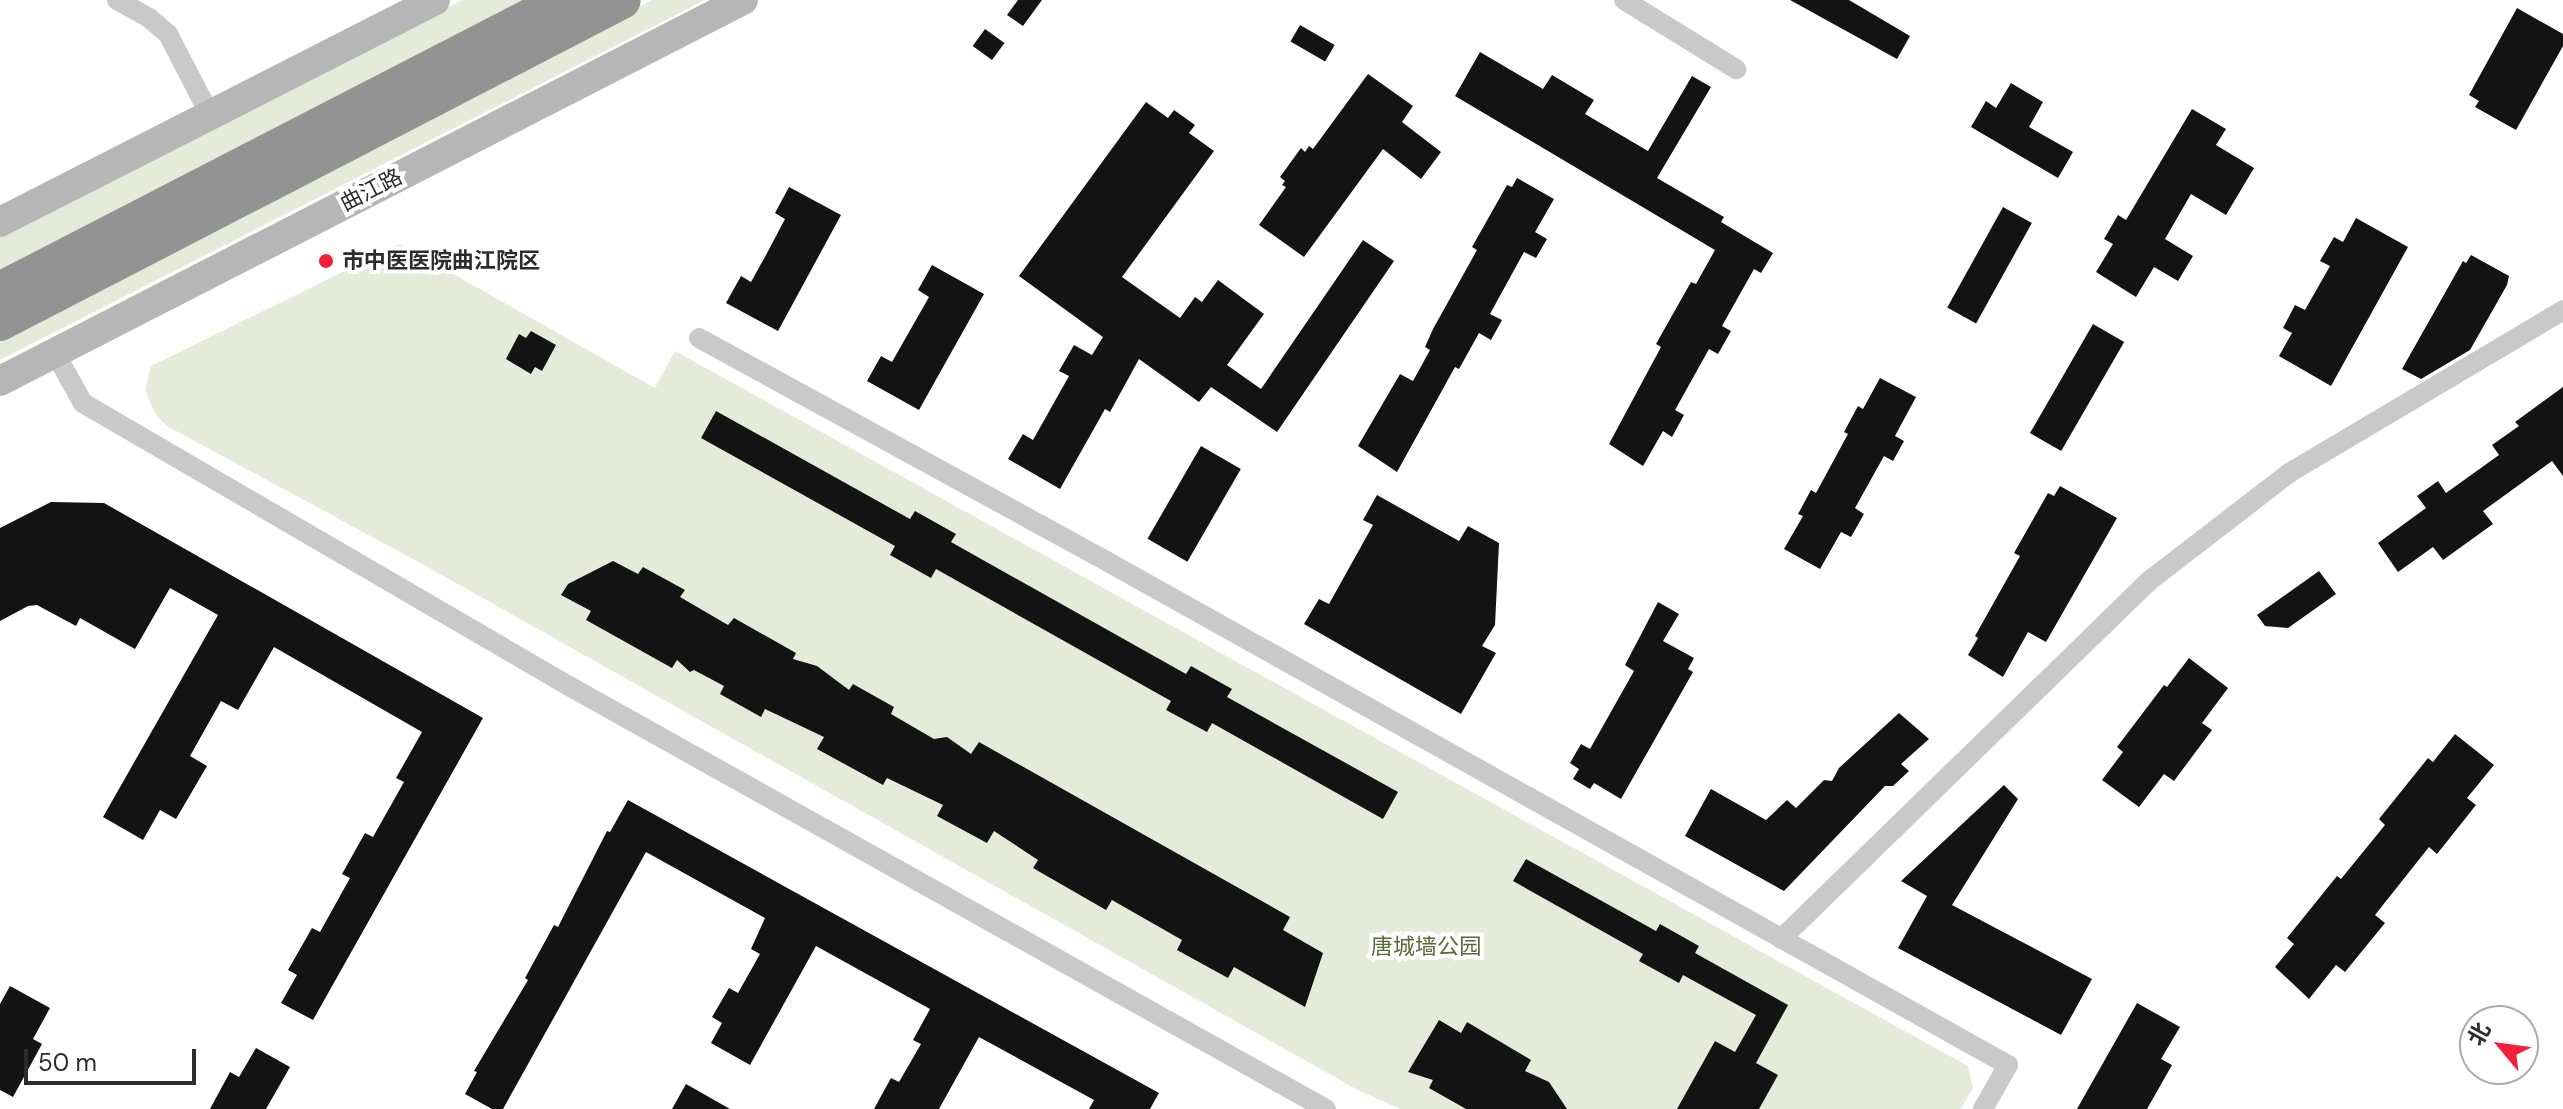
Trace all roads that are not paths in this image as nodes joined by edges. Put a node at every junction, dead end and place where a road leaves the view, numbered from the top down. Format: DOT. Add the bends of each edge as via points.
graph roads {
  1 [pos="117,0"];
  2 [pos="435,0"];
  3 [pos="564,0"];
  4 [pos="622,0"];
  5 [pos="743,0"];
  6 [pos="1624,0"];
  7 [pos="1736,69"];
  8 [pos="210,115"];
  9 [pos="0,222"];
  10 [pos="0,291"];
  11 [pos="2563,310"];
  12 [pos="0,322"];
  13 [pos="699,338"];
  14 [pos="55,353"];
  15 [pos="0,381"];
  16 [pos="1781,939"];
  17 [pos="1326,1109"];
  18 [pos="1983,1109"];
  1 -- 8 [label="street" via="168,34"];
  2 -- 8 [label="main road"];
  3 -- 10 [label="highway"];
  4 -- 12 [label="highway"];
  5 -- 14 [label="main road, 曲江路"];
  6 -- 7 [label="street"];
  8 -- 9 [label="main road"];
  11 -- 16 [label="street" via="2289,473 2149,581"];
  13 -- 16 [label="street"];
  14 -- 15 [label="main road, 曲江路"];
  14 -- 17 [label="street" via="83,403 569,686"];
  16 -- 18 [label="street" via="2008,1065"];
}
